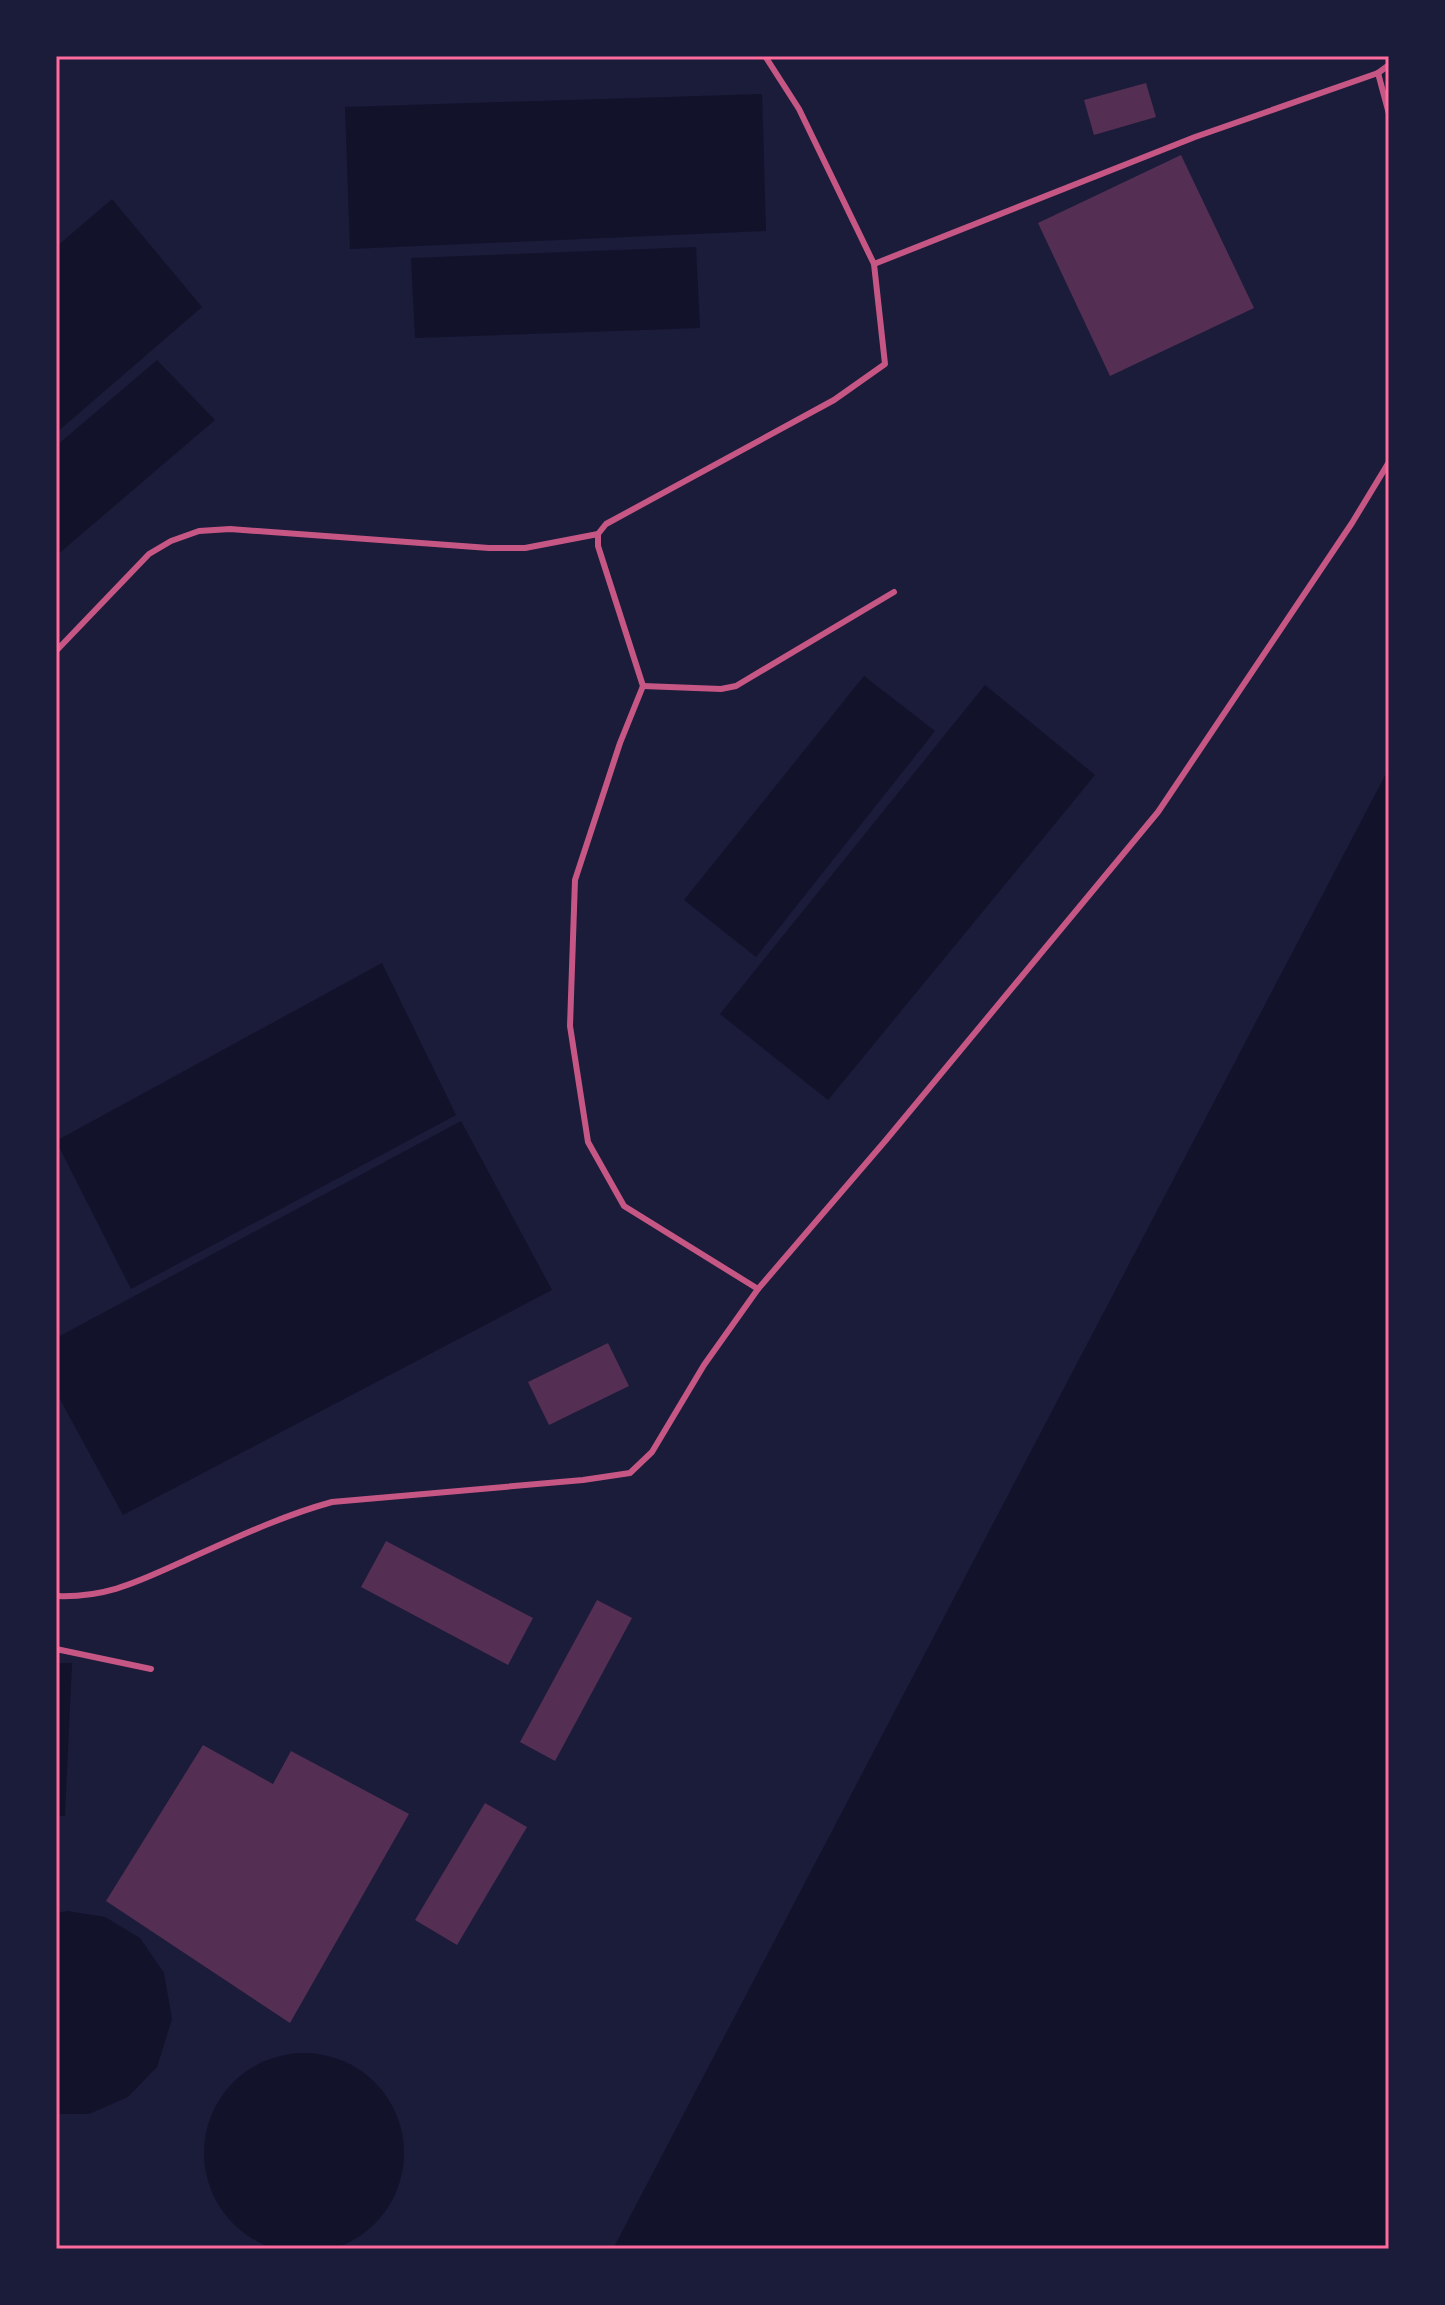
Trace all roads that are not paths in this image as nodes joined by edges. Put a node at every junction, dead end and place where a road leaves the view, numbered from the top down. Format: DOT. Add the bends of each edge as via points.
graph roads {
  1 [pos="765,56"];
  2 [pos="1389,65"];
  3 [pos="1378,73"];
  4 [pos="1389,114"];
  5 [pos="874,264"];
  6 [pos="1389,462"];
  7 [pos="598,534"];
  8 [pos="894,592"];
  9 [pos="56,651"];
  10 [pos="643,686"];
  11 [pos="758,1289"];
  12 [pos="56,1596"];
  13 [pos="56,1649"];
  14 [pos="151,1669"];
  1 -- 5 [label="lane" via="799,109"];
  2 -- 3 [label="lane"];
  3 -- 4 [label="lane"];
  3 -- 5 [label="lane" via="1195,137"];
  5 -- 7 [label="lane" via="885,364 834,400 606,524"];
  6 -- 11 [label="lane" via="1158,812"];
  7 -- 9 [label="lane" via="525,548 489,548 199,531 149,554"];
  7 -- 10 [label="lane"];
  8 -- 10 [label="lane" via="736,686"];
  10 -- 11 [label="lane" via="575,880 570,1026 588,1142 624,1206"];
  11 -- 12 [label="lane" via="652,1452 630,1473 332,1502 296,1512 121,1588 81,1597"];
  13 -- 14 [label="lane"];
}
